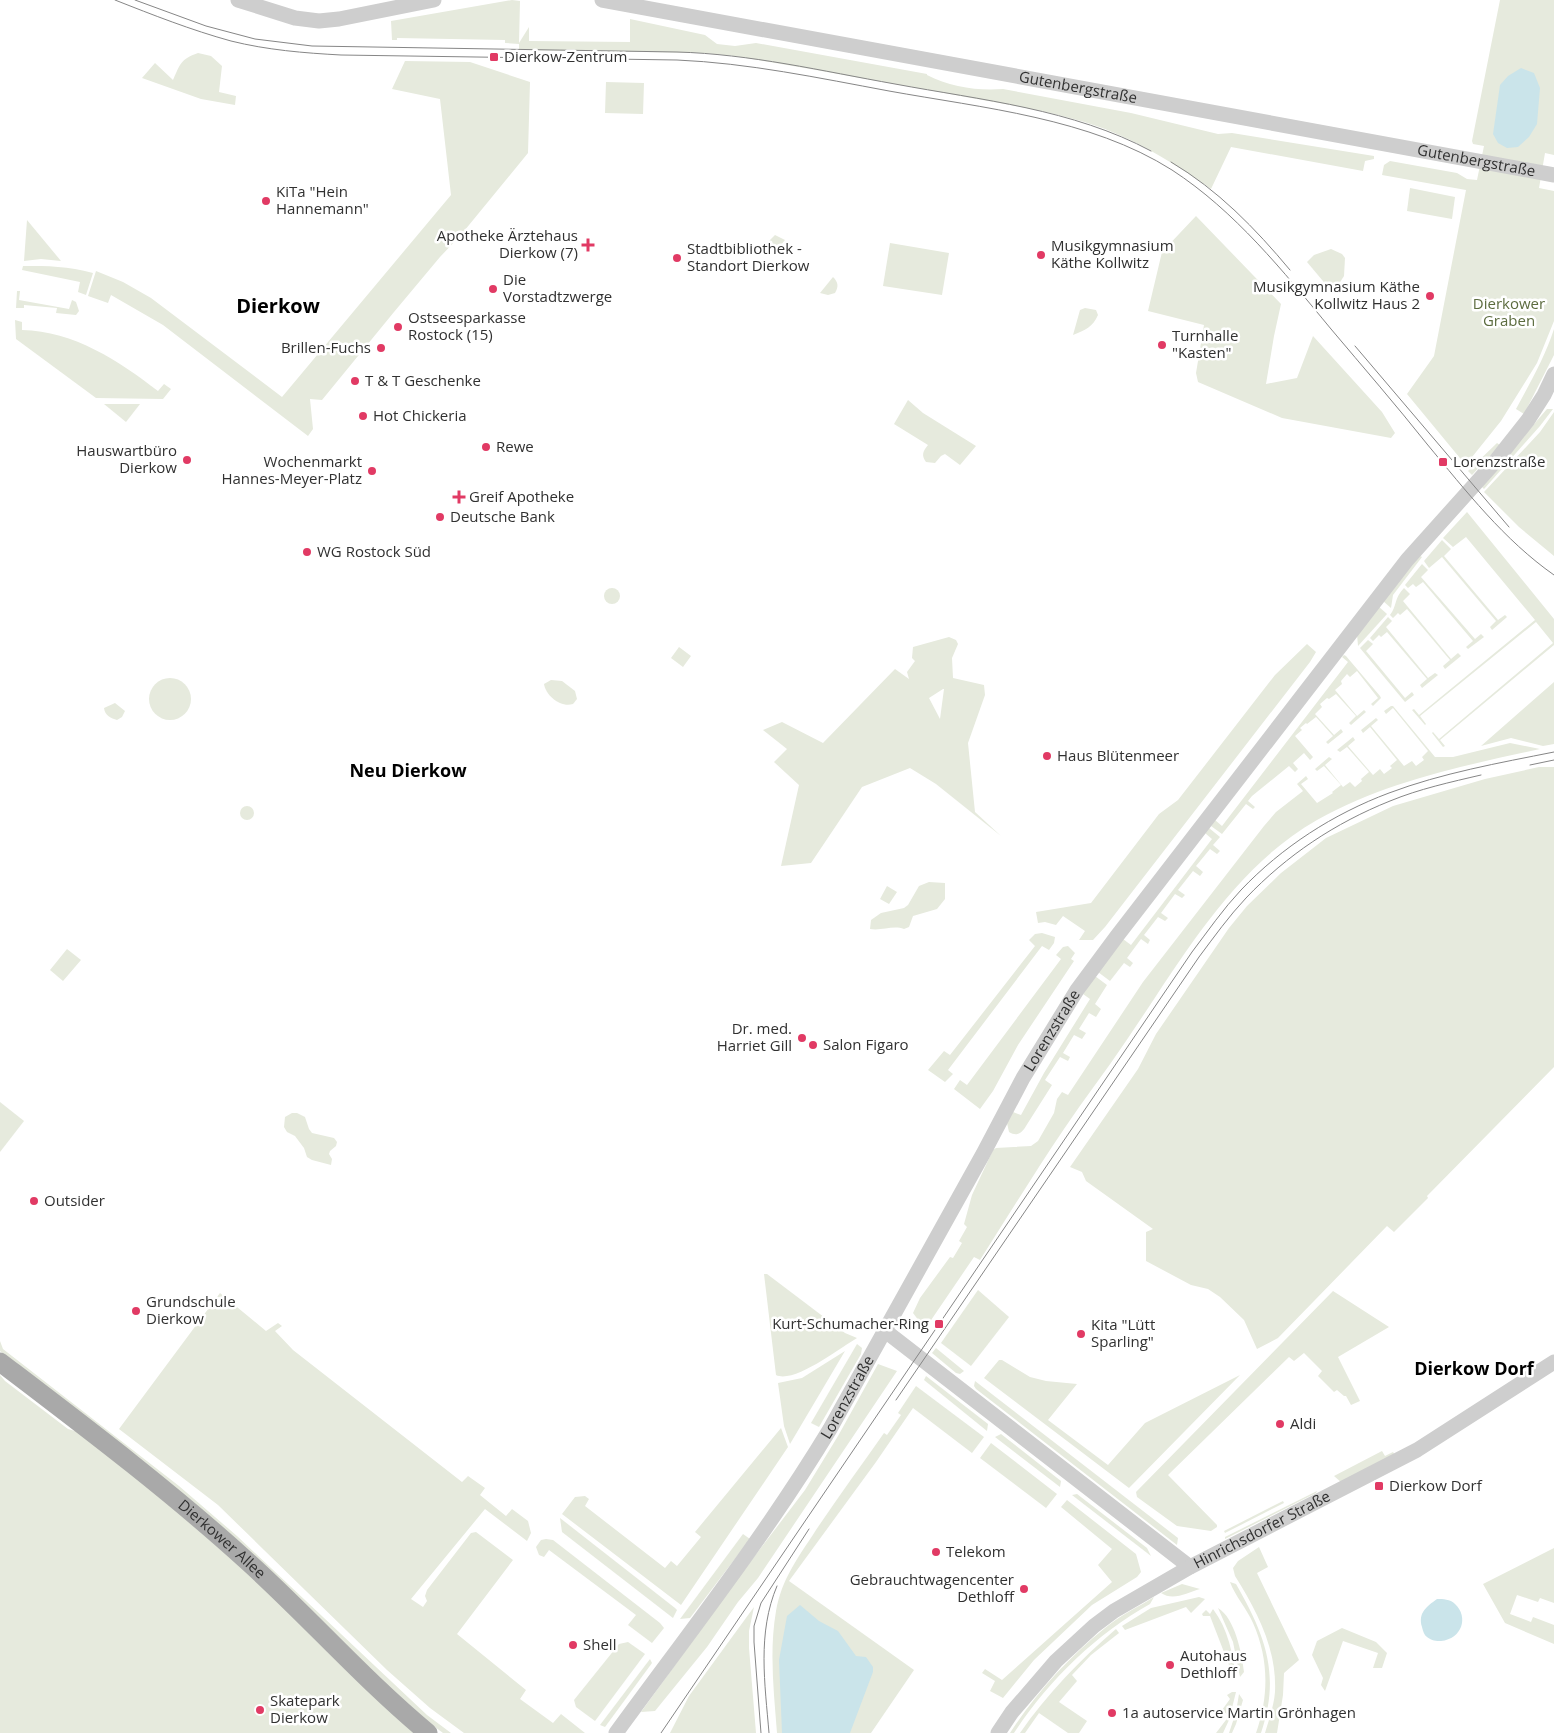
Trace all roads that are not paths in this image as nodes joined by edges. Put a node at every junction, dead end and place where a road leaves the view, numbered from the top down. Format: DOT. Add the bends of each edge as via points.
graph roads {
  1 [pos="238,0"];
  2 [pos="434,0"];
  3 [pos="602,0"];
  4 [pos="1549,174"];
  5 [pos="1554,374"];
  6 [pos="884,1330"];
  7 [pos="0,1362"];
  8 [pos="1554,1362"];
  9 [pos="1190,1567"];
  10 [pos="428,1733"];
  11 [pos="616,1733"];
  12 [pos="998,1733"];
  1 -- 2 [label="street" via="295,18 319,21"];
  3 -- 4 [label="street, Gutenbergstraße"];
  5 -- 6 [label="street, Lorenzstraße" via="1518,434 1407,560 1090,971 1023,1078"];
  6 -- 9 [label="street"];
  6 -- 11 [label="street, Lorenzstraße" via="830,1429 787,1497"];
  7 -- 10 [label="main road, Dierkower Allee" via="159,1484 208,1526"];
  8 -- 9 [label="street, Hinrichsdorfer Straße" via="1412,1452"];
  9 -- 12 [label="street, Hinrichsdorfer Straße" via="1094,1626 1036,1683"];
}
